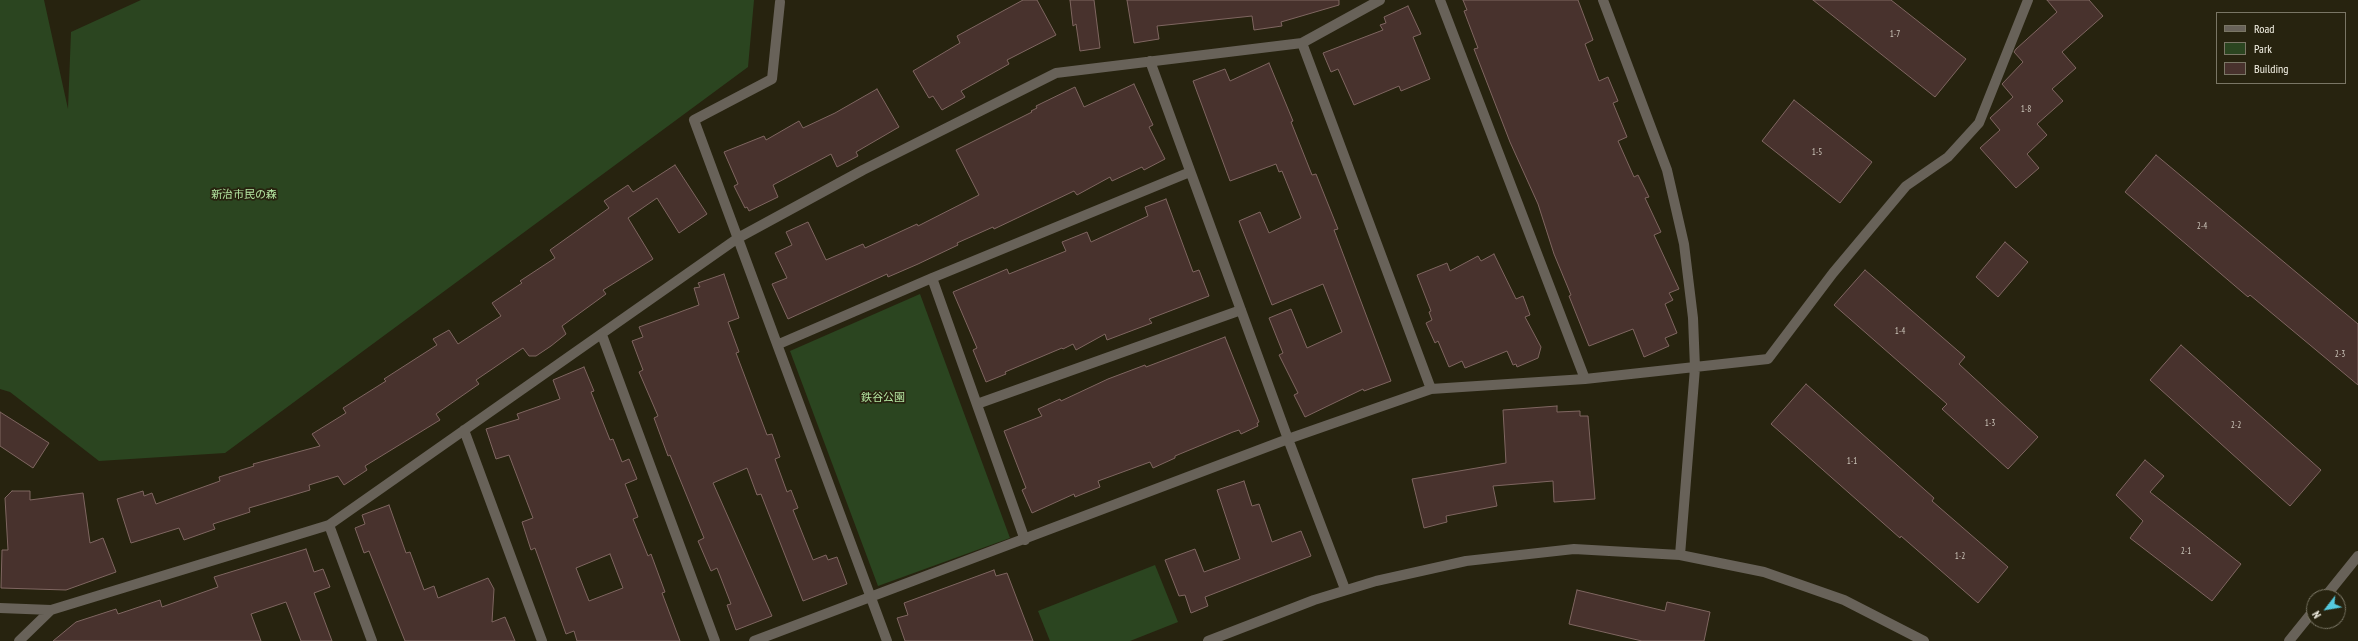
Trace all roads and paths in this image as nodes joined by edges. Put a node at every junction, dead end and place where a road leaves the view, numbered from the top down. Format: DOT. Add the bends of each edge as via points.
graph roads {
  1 [pos="1380,0"];
  2 [pos="1440,0"];
  3 [pos="1603,0"];
  4 [pos="2028,0"];
  5 [pos="780,2"];
  6 [pos="1302,43"];
  7 [pos="1150,61"];
  8 [pos="1190,172"];
  9 [pos="738,238"];
  10 [pos="932,278"];
  11 [pos="1241,310"];
  12 [pos="602,335"];
  13 [pos="779,344"];
  14 [pos="1695,368"];
  15 [pos="1584,379"];
  16 [pos="1431,389"];
  17 [pos="977,404"];
  18 [pos="464,430"];
  19 [pos="1288,439"];
  20 [pos="329,525"];
  21 [pos="1025,540"];
  22 [pos="1680,555"];
  23 [pos="2358,556"];
  24 [pos="1345,589"];
  25 [pos="2331,589"];
  26 [pos="871,598"];
  27 [pos="0,608"];
  28 [pos="51,610"];
  29 [pos="2306,620"];
  30 [pos="19,641"];
  31 [pos="371,641"];
  32 [pos="542,641"];
  33 [pos="715,641"];
  34 [pos="754,641"];
  35 [pos="887,641"];
  36 [pos="1208,641"];
  37 [pos="1924,641"];
  38 [pos="2288,641"];
  1 -- 6 [label="street"];
  2 -- 15 [label="street"];
  3 -- 14 [label="street" via="1667,170 1684,244"];
  4 -- 14 [label="street" via="1979,123 1948,157 1906,186 1834,273 1768,359"];
  5 -- 9 [label="street" via="772,79 694,120"];
  6 -- 7 [label="street"];
  6 -- 16 [label="street"];
  7 -- 8 [label="street"];
  7 -- 9 [label="street" via="1056,73 863,170"];
  8 -- 10 [label="street"];
  8 -- 11 [label="street"];
  9 -- 12 [label="street"];
  9 -- 13 [label="street"];
  10 -- 13 [label="street"];
  10 -- 17 [label="street"];
  11 -- 17 [label="street"];
  11 -- 19 [label="street"];
  12 -- 18 [label="street"];
  12 -- 33 [label="street"];
  13 -- 26 [label="street"];
  14 -- 15 [label="street"];
  14 -- 22 [label="street"];
  15 -- 16 [label="street"];
  16 -- 19 [label="street"];
  17 -- 21 [label="street"];
  18 -- 20 [label="street"];
  18 -- 32 [label="street"];
  19 -- 21 [label="street"];
  19 -- 24 [label="street"];
  20 -- 28 [label="street"];
  20 -- 31 [label="street"];
  21 -- 26 [label="street"];
  22 -- 24 [label="street" via="1574,549 1466,561"];
  22 -- 37 [label="street" via="1764,572 1844,600"];
  23 -- 25 [label="street"];
  24 -- 36 [label="street"];
  26 -- 34 [label="street"];
  26 -- 35 [label="street"];
  27 -- 28 [label="street"];
  28 -- 30 [label="street"];
  29 -- 38 [label="street"];
}
